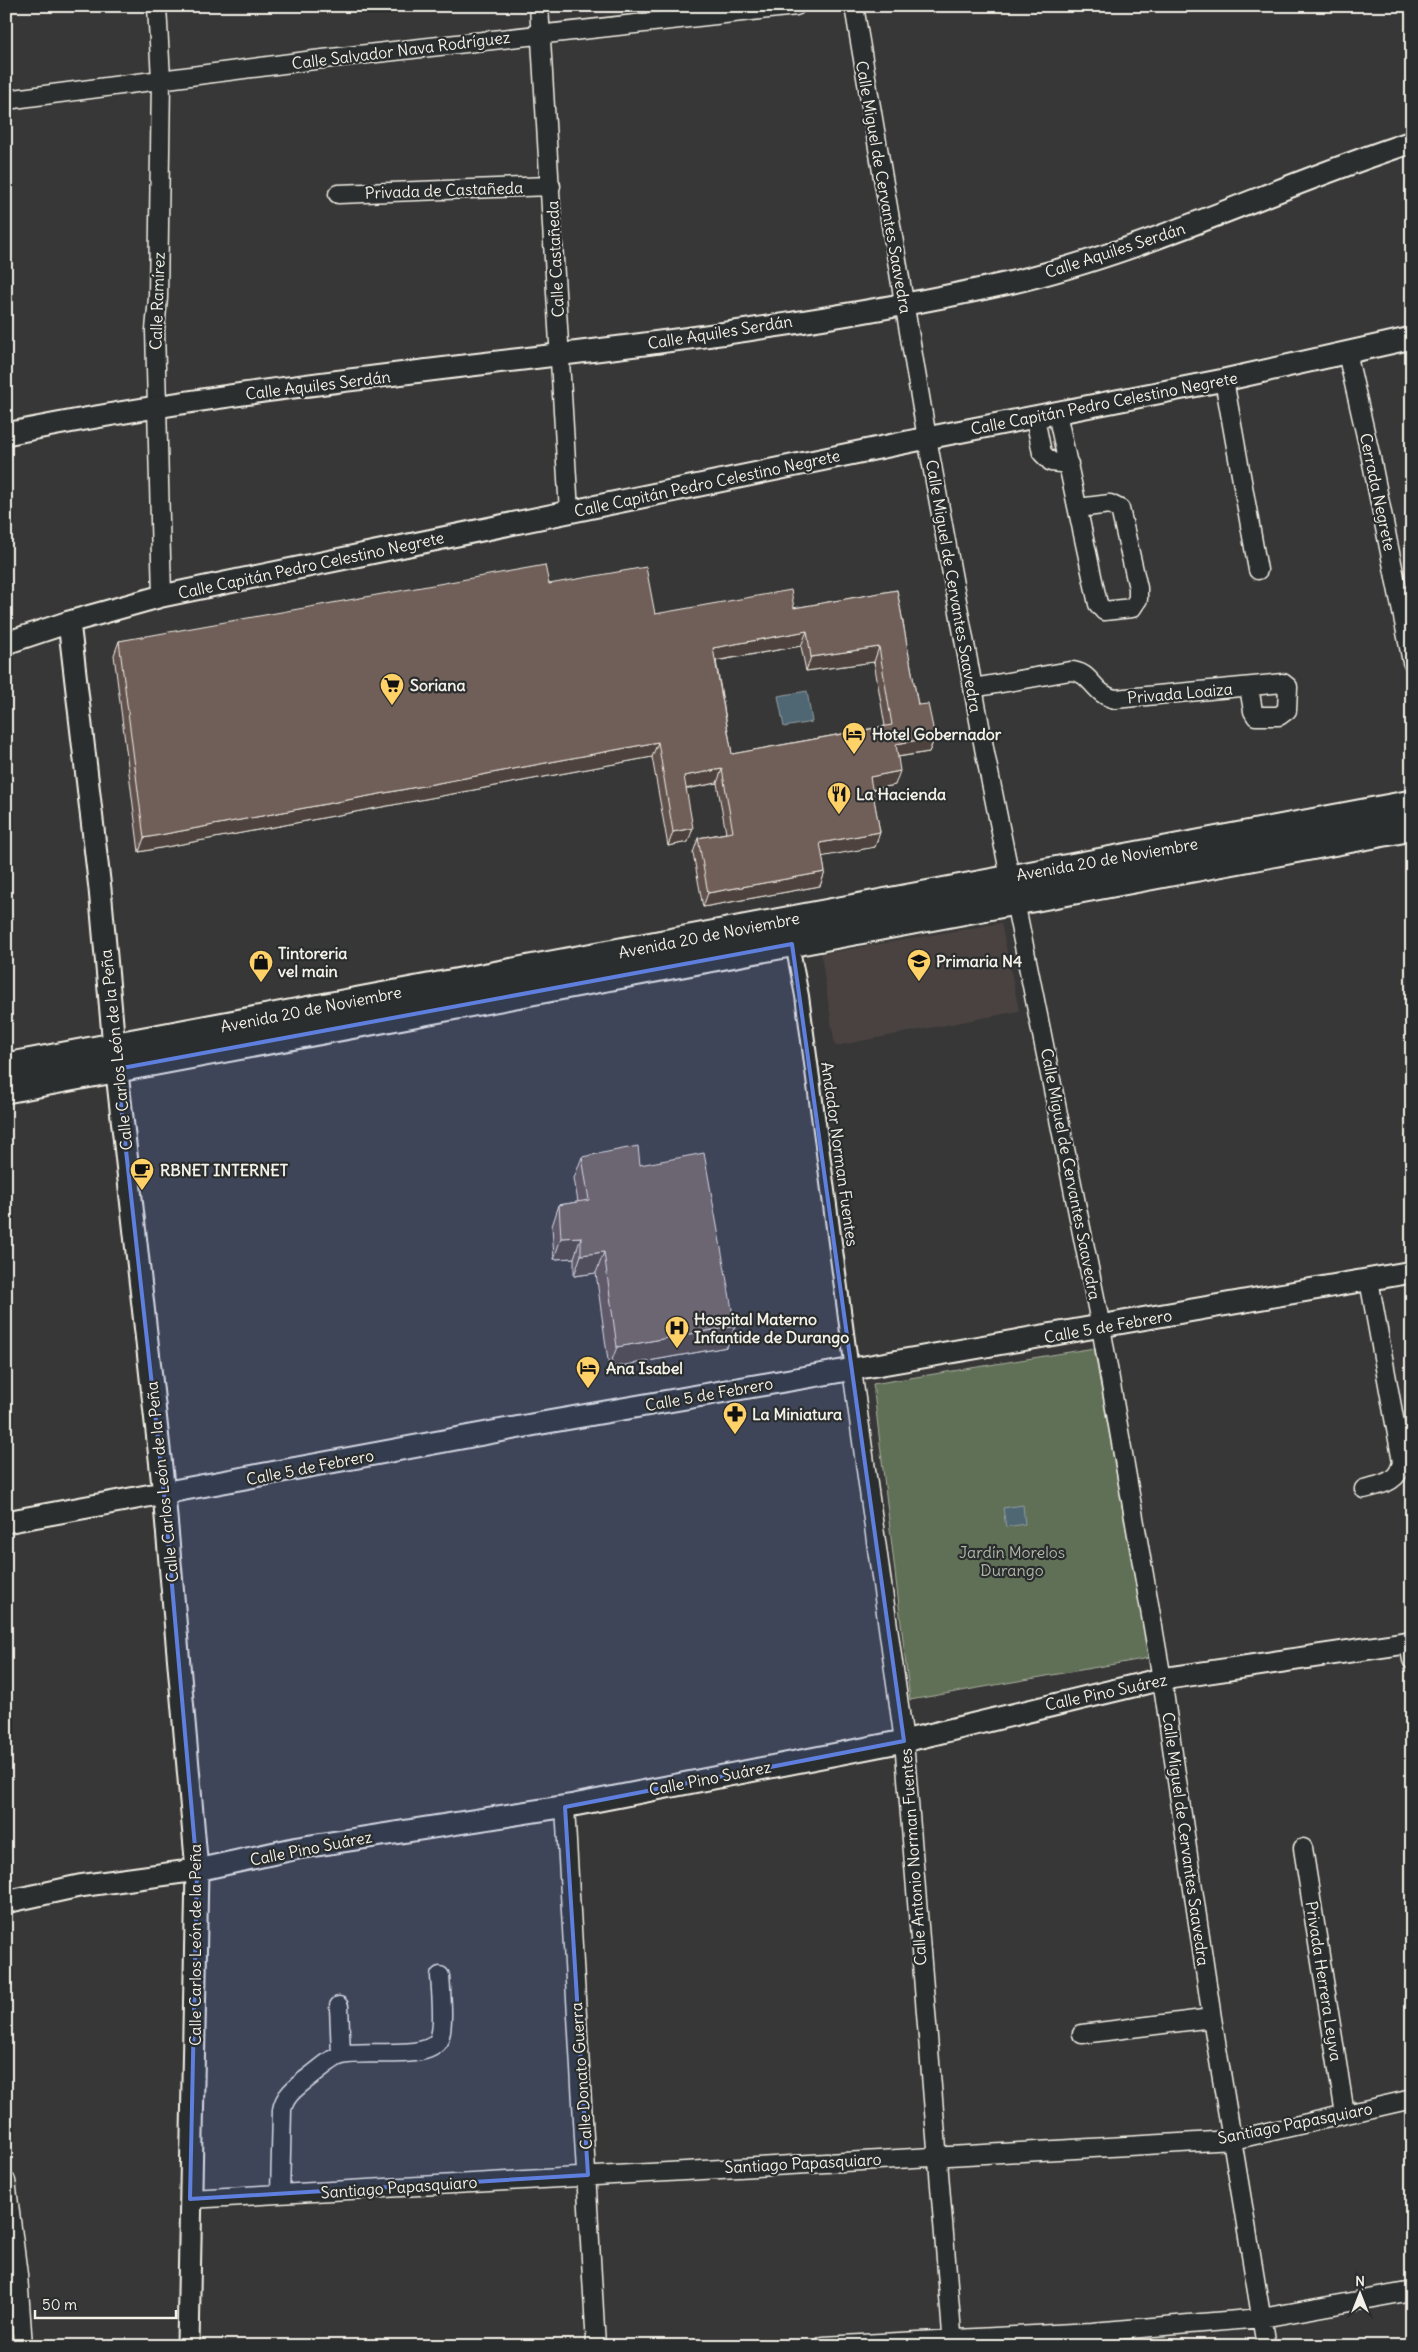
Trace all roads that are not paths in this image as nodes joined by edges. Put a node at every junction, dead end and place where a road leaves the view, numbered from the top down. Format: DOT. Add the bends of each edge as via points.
graph roads {
  1 [pos="157,6"];
  2 [pos="539,6"];
  3 [pos="796,6"];
  4 [pos="854,6"];
  5 [pos="541,34"];
  6 [pos="161,79"];
  7 [pos="6,100"];
  8 [pos="1412,142"];
  9 [pos="550,186"];
  10 [pos="338,194"];
  11 [pos="904,304"];
  12 [pos="1412,338"];
  13 [pos="1347,352"];
  14 [pos="561,355"];
  15 [pos="1224,380"];
  16 [pos="156,406"];
  17 [pos="1057,413"];
  18 [pos="1035,418"];
  19 [pos="6,434"];
  20 [pos="927,438"];
  21 [pos="1069,464"];
  22 [pos="1078,508"];
  23 [pos="570,512"];
  24 [pos="1258,570"];
  25 [pos="162,596"];
  26 [pos="69,622"];
  27 [pos="6,643"];
  28 [pos="1412,662"];
  29 [pos="1249,687"];
  30 [pos="973,688"];
  31 [pos="1412,803"];
  32 [pos="1412,828"];
  33 [pos="1011,877"];
  34 [pos="1017,902"];
  35 [pos="792,944"];
  36 [pos="116,1058"];
  37 [pos="6,1066"];
  38 [pos="6,1090"];
  39 [pos="1412,1272"];
  40 [pos="1369,1280"];
  41 [pos="1101,1327"];
  42 [pos="852,1370"];
  43 [pos="1364,1489"];
  44 [pos="164,1494"];
  45 [pos="6,1522"];
  46 [pos="1411,1648"];
  47 [pos="1162,1679"];
  48 [pos="904,1741"];
  49 [pos="566,1807"];
  50 [pos="1303,1848"];
  51 [pos="198,1870"];
  52 [pos="6,1902"];
  53 [pos="440,1976"];
  54 [pos="339,2006"];
  55 [pos="1212,2018"];
  56 [pos="1082,2034"];
  57 [pos="341,2055"];
  58 [pos="1412,2099"];
  59 [pos="1345,2114"];
  60 [pos="1233,2140"];
  61 [pos="938,2155"];
  62 [pos="588,2175"];
  63 [pos="6,2181"];
  64 [pos="280,2194"];
  65 [pos="190,2199"];
  66 [pos="1412,2291"];
  67 [pos="1262,2318"];
  68 [pos="952,2342"];
  69 [pos="23,2346"];
  70 [pos="188,2346"];
  71 [pos="596,2346"];
  72 [pos="823,2346"];
  73 [pos="1266,2346"];
  1 -- 6 [label="street, Calle Ramírez"];
  2 -- 5 [label="street, Calle Castañeda"];
  3 -- 5 [label="street, Calle Salvador Nava Rodríguez"];
  4 -- 11 [label="street, Calle Miguel de Cervantes Saavedra"];
  5 -- 6 [label="street, Calle Salvador Nava Rodríguez"];
  5 -- 9 [label="street, Calle Castañeda"];
  6 -- 7 [label="street, Calle Salvador Nava Rodríguez"];
  6 -- 16 [label="street, Calle Ramírez"];
  8 -- 11 [label="street, Calle Aquiles Serdán" via="1095,260 1007,283"];
  9 -- 10 [label="street, Privada de Castañeda"];
  9 -- 14 [label="street, Calle Castañeda"];
  11 -- 14 [label="street, Calle Aquiles Serdán"];
  11 -- 20 [label="street, Calle Miguel de Cervantes Saavedra"];
  12 -- 13 [label="street, Calle Capitán Pedro Celestino Negrete"];
  13 -- 15 [label="street, Calle Capitán Pedro Celestino Negrete"];
  13 -- 28 [label="street, Cerrada Negrete" via="1372,458"];
  14 -- 16 [label="street, Calle Aquiles Serdán"];
  14 -- 23 [label="street, Calle Castañeda"];
  15 -- 17 [label="street, Calle Capitán Pedro Celestino Negrete"];
  15 -- 24 [label="street"];
  16 -- 19 [label="street, Calle Aquiles Serdán"];
  16 -- 25 [label="street, Calle Ramírez"];
  17 -- 18 [label="street, Calle Capitán Pedro Celestino Negrete"];
  17 -- 21 [label="street"];
  18 -- 20 [label="street, Calle Capitán Pedro Celestino Negrete"];
  18 -- 21 [label="street" via="1042,454 1051,462"];
  20 -- 23 [label="street, Calle Capitán Pedro Celestino Negrete"];
  20 -- 30 [label="street, Calle Miguel de Cervantes Saavedra"];
  21 -- 22 [label="street"];
  22 -- 22 [label="street" via="1098,604 1108,612 1132,608 1138,599 1138,588 1120,509 1110,504"];
  23 -- 25 [label="street, Calle Capitán Pedro Celestino Negrete"];
  25 -- 26 [label="street, Calle Capitán Pedro Celestino Negrete"];
  26 -- 27 [label="street, Calle Capitán Pedro Celestino Negrete"];
  26 -- 36 [label="street, Calle Carlos León de la Peña"];
  29 -- 30 [label="street, Privada Loaiza" via="1116,699 1100,694 1085,674 1070,671"];
  30 -- 33 [label="street, Calle Miguel de Cervantes Saavedra"];
  31 -- 33 [label="main road, Avenida 20 de Noviembre"];
  32 -- 34 [label="main road, Avenida 20 de Noviembre"];
  33 -- 34 [label="street, Calle Miguel de Cervantes Saavedra"];
  33 -- 36 [label="main road, Avenida 20 de Noviembre"];
  34 -- 35 [label="main road, Avenida 20 de Noviembre"];
  34 -- 41 [label="street, Calle Miguel de Cervantes Saavedra"];
  35 -- 36 [label="main road, Avenida 20 de Noviembre"];
  35 -- 42 [label="street, Andador Norman Fuentes" via="802,996"];
  36 -- 37 [label="main road, Avenida 20 de Noviembre"];
  36 -- 38 [label="main road, Avenida 20 de Noviembre"];
  36 -- 44 [label="street, Calle Carlos León de la Peña"];
  39 -- 40 [label="street, Calle 5 de Febrero"];
  40 -- 41 [label="street, Calle 5 de Febrero"];
  40 -- 43 [label="street" via="1402,1462 1397,1477"];
  41 -- 42 [label="street, Calle 5 de Febrero"];
  41 -- 47 [label="street, Calle Miguel de Cervantes Saavedra"];
  42 -- 44 [label="street, Calle 5 de Febrero" via="542,1423"];
  42 -- 48 [label="street, Calle Antonio Norman Fuentes"];
  44 -- 45 [label="street, Calle 5 de Febrero"];
  44 -- 51 [label="street, Calle Carlos León de la Peña"];
  46 -- 47 [label="street, Calle Pino Suárez"];
  47 -- 48 [label="street, Calle Pino Suárez"];
  47 -- 55 [label="street, Calle Miguel de Cervantes Saavedra"];
  48 -- 49 [label="street, Calle Pino Suárez"];
  48 -- 61 [label="street, Calle Antonio Norman Fuentes"];
  49 -- 51 [label="street, Calle Pino Suárez" via="298,1848"];
  49 -- 62 [label="street, Calle Donato Guerra"];
  50 -- 59 [label="street, Privada Herrera Leyva"];
  51 -- 52 [label="street, Calle Pino Suárez" via="79,1886"];
  51 -- 65 [label="street, Calle Carlos León de la Peña"];
  53 -- 57 [label="street" via="441,2027 439,2040 433,2046 417,2051"];
  54 -- 57 [label="street"];
  55 -- 56 [label="street"];
  55 -- 60 [label="street, Calle Miguel de Cervantes Saavedra"];
  57 -- 64 [label="street" via="296,2087 283,2103"];
  58 -- 59 [label="street, Santiago Papasquiaro"];
  59 -- 60 [label="street, Santiago Papasquiaro"];
  60 -- 61 [label="street, Santiago Papasquiaro"];
  60 -- 67 [label="street, Calle Miguel de Cervantes Saavedra"];
  61 -- 62 [label="street, Santiago Papasquiaro"];
  61 -- 68 [label="street, Calle Antonio Norman Fuentes"];
  62 -- 64 [label="street, Santiago Papasquiaro"];
  62 -- 71 [label="street, Calle Donato Guerra"];
  63 -- 69 [label="street"];
  64 -- 65 [label="street, Santiago Papasquiaro"];
  65 -- 70 [label="street, Calle Carlos León de la Peña"];
  66 -- 67 [label="street"];
  67 -- 68 [label="street"];
  67 -- 73 [label="street, Calle Miguel de Cervantes Saavedra"];
  68 -- 72 [label="street"];
}
